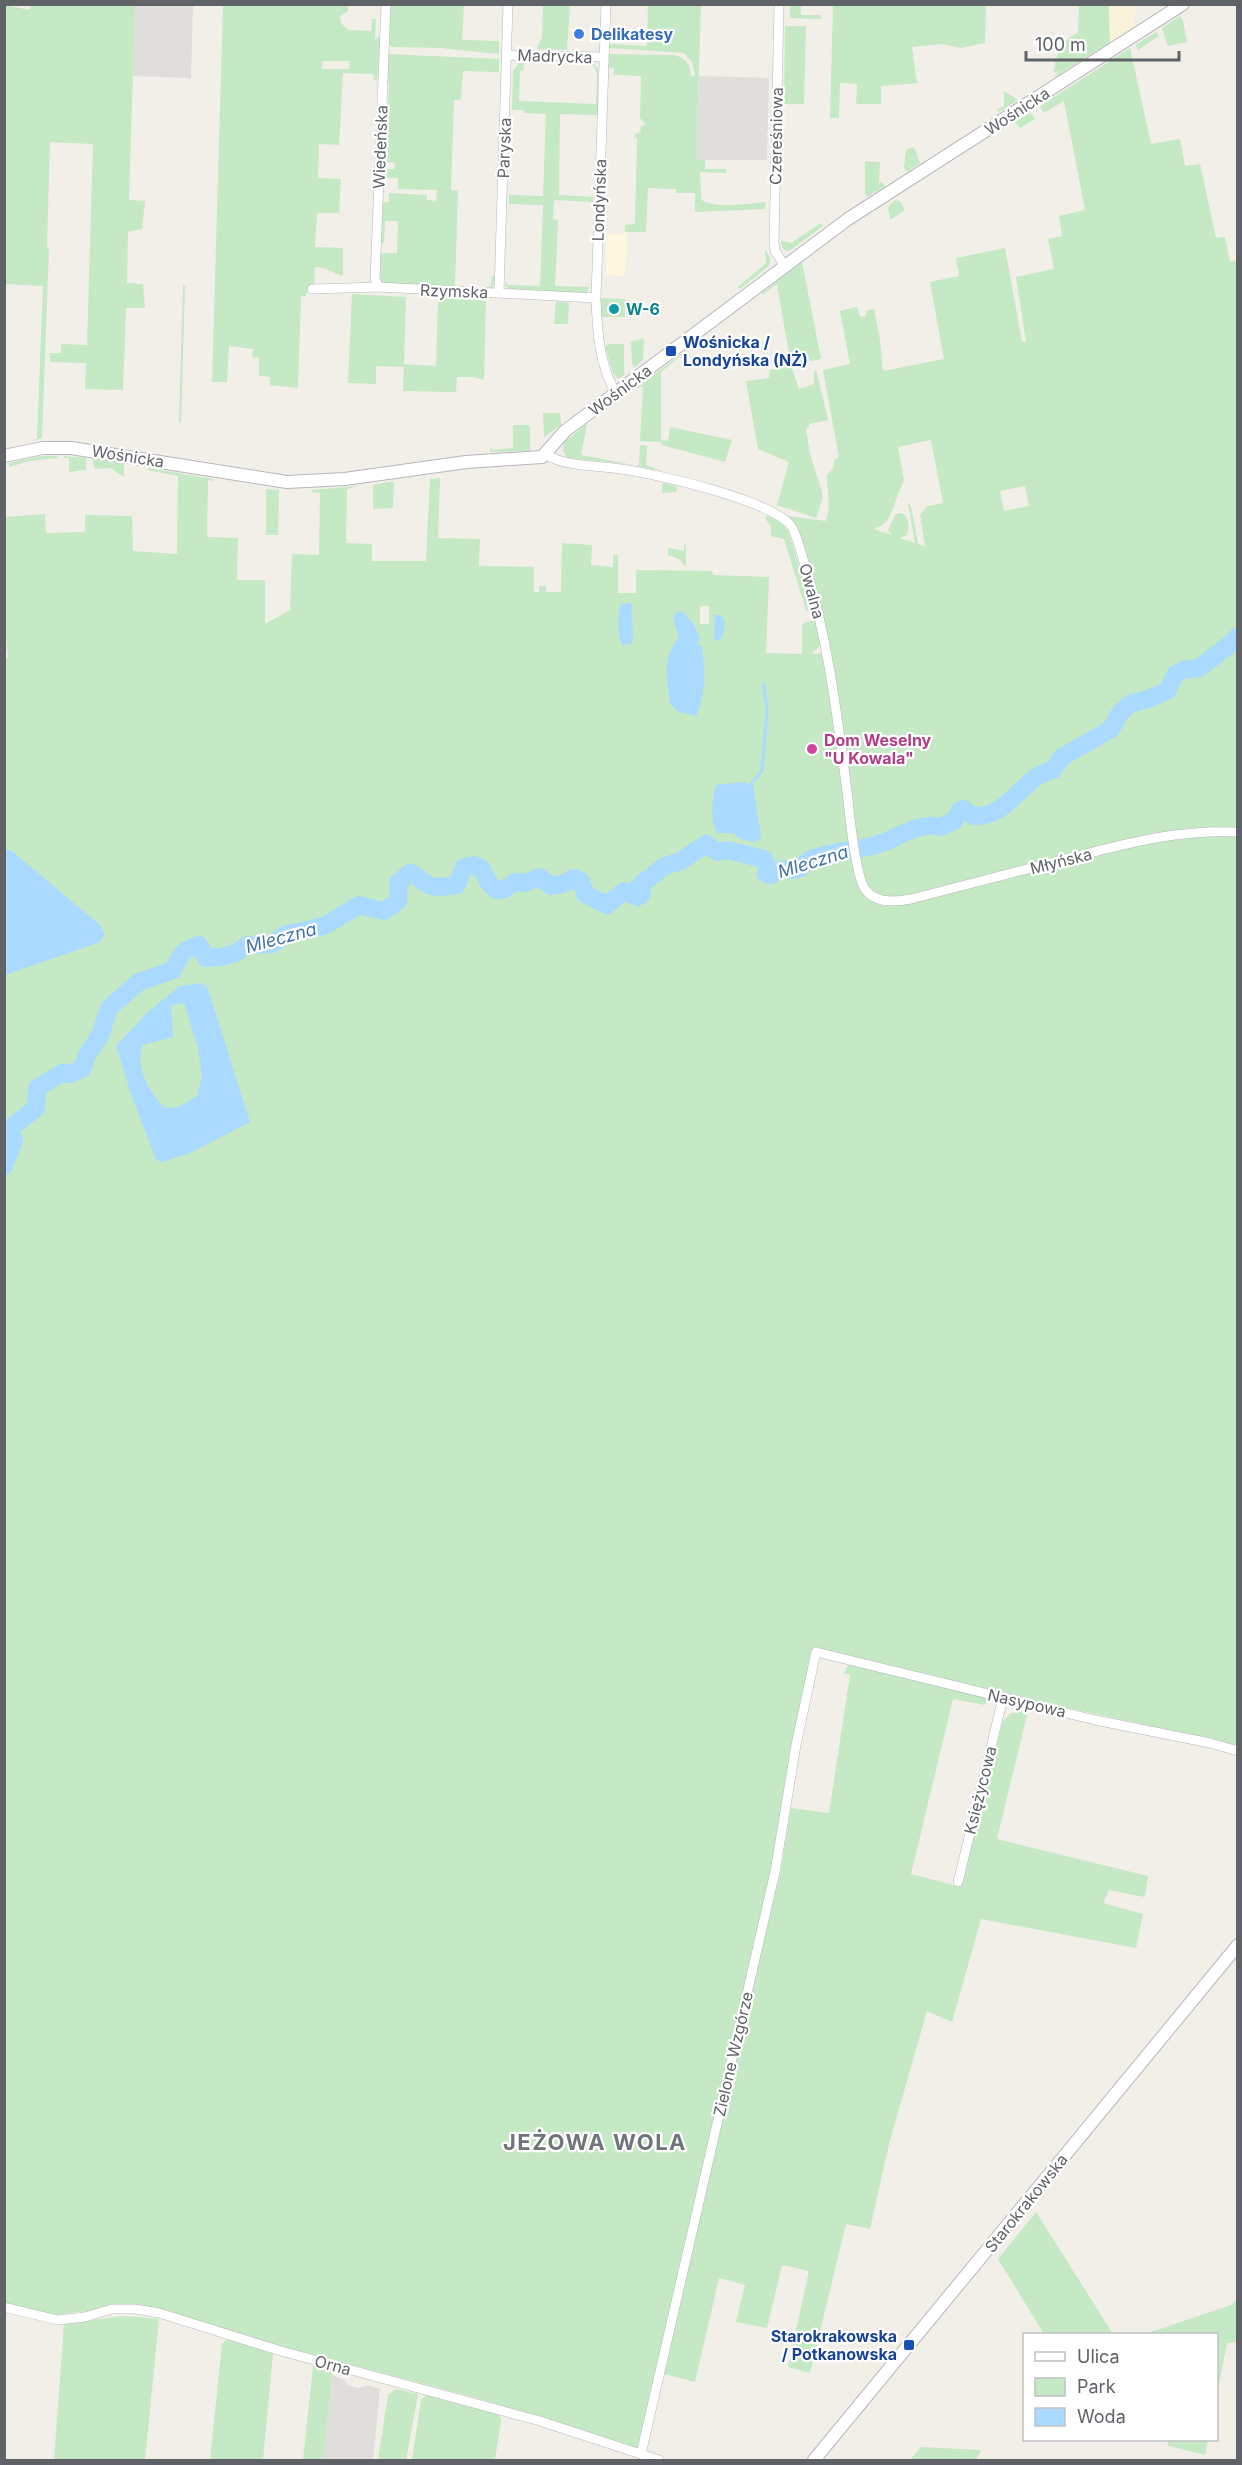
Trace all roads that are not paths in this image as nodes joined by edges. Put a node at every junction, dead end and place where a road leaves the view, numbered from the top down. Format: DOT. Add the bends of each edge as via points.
graph roads {
  1 [pos="386,4"];
  2 [pos="508,4"];
  3 [pos="606,4"];
  4 [pos="779,4"];
  5 [pos="1183,4"];
  6 [pos="507,55"];
  7 [pos="604,57"];
  8 [pos="784,266"];
  9 [pos="379,287"];
  10 [pos="312,289"];
  11 [pos="499,292"];
  12 [pos="596,298"];
  13 [pos="616,393"];
  14 [pos="546,455"];
  15 [pos="4,456"];
  16 [pos="1238,832"];
  17 [pos="886,901"];
  18 [pos="816,1652"];
  19 [pos="1003,1698"];
  20 [pos="1238,1751"];
  21 [pos="958,1882"];
  22 [pos="1238,1945"];
  23 [pos="4,2307"];
  24 [pos="640,2454"];
  25 [pos="659,2460"];
  26 [pos="814,2460"];
  1 -- 9 [label="street, Wiedeńska" via="375,279"];
  2 -- 6 [label="street, Paryska"];
  3 -- 7 [label="street, Londyńska"];
  4 -- 8 [label="street, Czereśniowa" via="774,243"];
  5 -- 8 [label="street, Wośnicka" via="848,219"];
  6 -- 7 [label="street, Madrycka"];
  6 -- 11 [label="street, Paryska"];
  7 -- 12 [label="street, Londyńska"];
  8 -- 13 [label="street, Wośnicka"];
  9 -- 10 [label="street, Rzymska"];
  9 -- 11 [label="street, Rzymska"];
  11 -- 12 [label="street, Rzymska"];
  12 -- 13 [label="street, Londyńska" via="599,340"];
  13 -- 14 [label="street, Wośnicka" via="565,431"];
  14 -- 15 [label="street, Wośnicka" via="537,459 466,462 345,479 287,482 71,448 36,449"];
  14 -- 17 [label="street, Owalna" via="560,461 685,482 741,499 788,521 799,545 825,639 854,843 864,887"];
  16 -- 17 [label="street, Młyńska" via="1201,831 1159,837 911,899"];
  18 -- 19 [label="street, Nasypowa"];
  18 -- 24 [label="street, Zielone Wzgórze" via="775,1872"];
  19 -- 20 [label="street, Nasypowa"];
  19 -- 21 [label="street, Księżycowa"];
  22 -- 26 [label="street, Starokrakowska"];
  23 -- 24 [label="street, Orna" via="58,2319 112,2309 159,2313 281,2351 540,2421"];
  24 -- 25 [label="street, Orna"];
}
